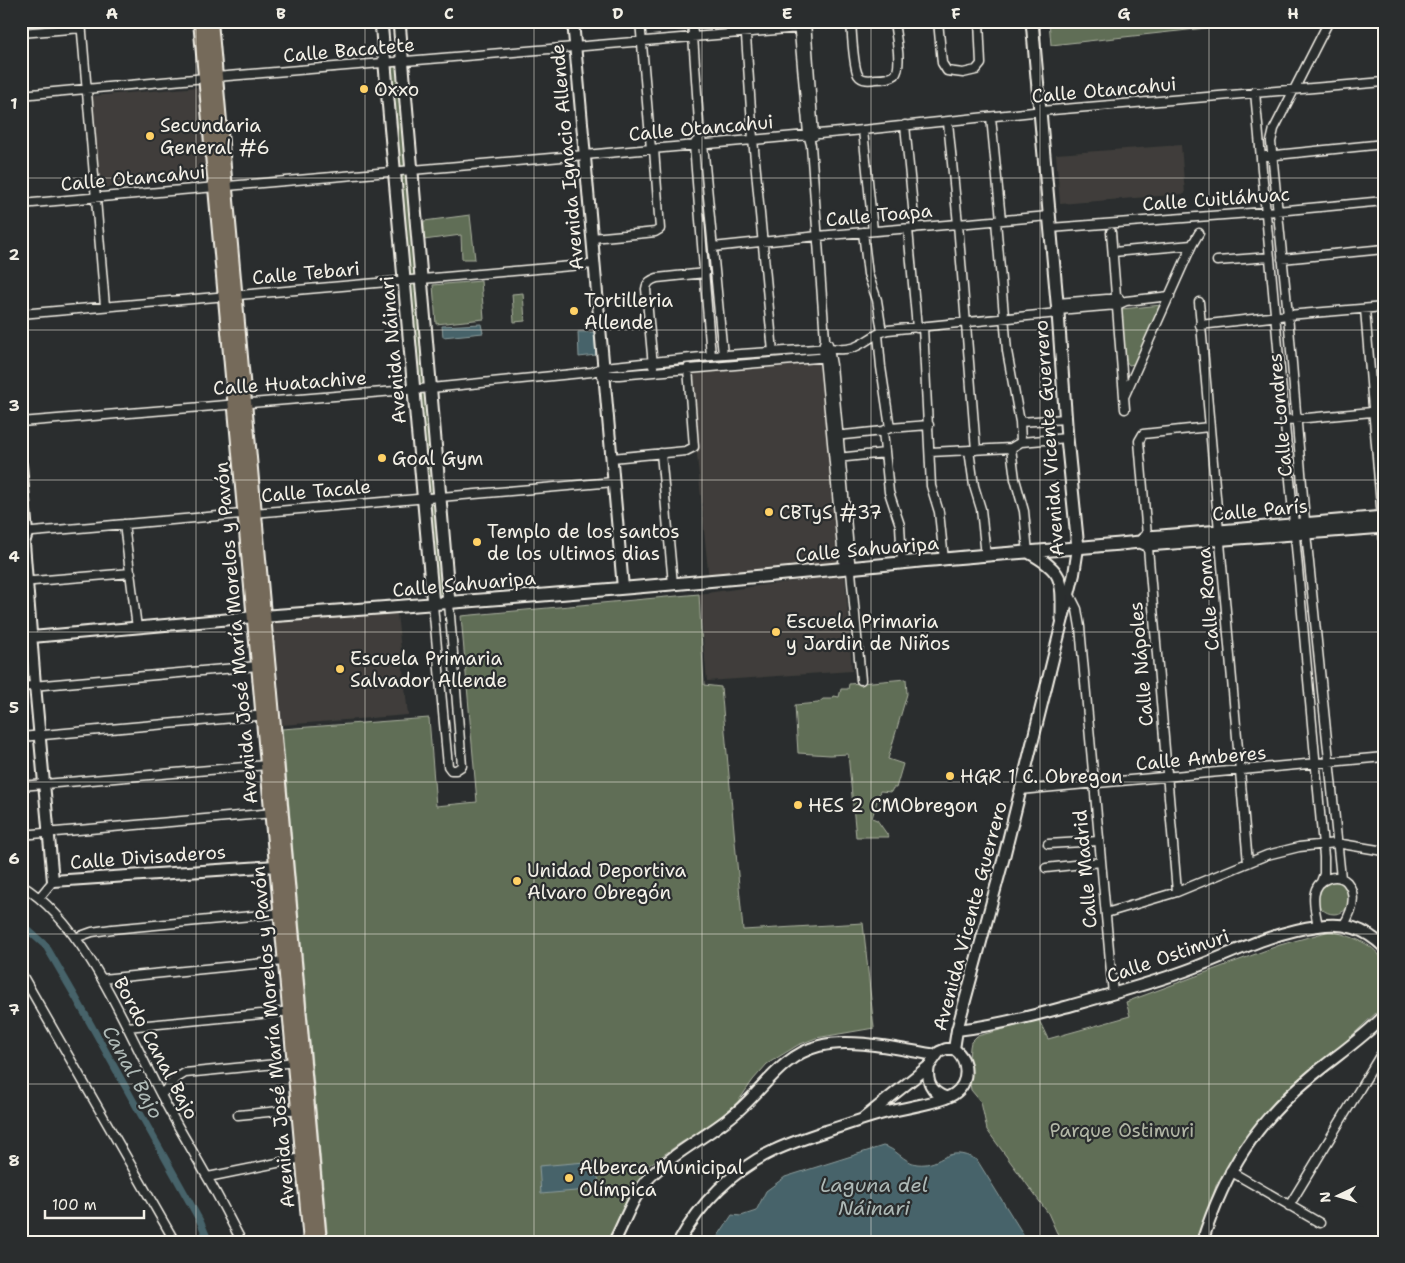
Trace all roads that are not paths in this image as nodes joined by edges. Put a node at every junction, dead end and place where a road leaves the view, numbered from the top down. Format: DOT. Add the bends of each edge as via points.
graph roads {
  1 [pos="200,21"];
  2 [pos="211,21"];
  3 [pos="381,21"];
  4 [pos="399,21"];
  5 [pos="573,21"];
  6 [pos="640,21"];
  7 [pos="692,21"];
  8 [pos="745,21"];
  9 [pos="806,21"];
  10 [pos="851,21"];
  11 [pos="894,21"];
  12 [pos="938,21"];
  13 [pos="979,21"];
  14 [pos="1032,21"];
  15 [pos="1329,21"];
  16 [pos="82,25"];
  17 [pos="798,25"];
  18 [pos="21,33"];
  19 [pos="746,33"];
  20 [pos="693,38"];
  21 [pos="642,42"];
  22 [pos="576,48"];
  23 [pos="402,62"];
  24 [pos="385,64"];
  25 [pos="211,78"];
  26 [pos="1384,82"];
  27 [pos="87,90"];
  28 [pos="1294,90"];
  29 [pos="1255,92"];
  30 [pos="21,95"];
  31 [pos="1040,112"];
  32 [pos="991,117"];
  33 [pos="948,122"];
  34 [pos="905,125"];
  35 [pos="863,130"];
  36 [pos="811,134"];
  37 [pos="701,140"];
  38 [pos="753,140"];
  39 [pos="1384,144"];
  40 [pos="694,145"];
  41 [pos="652,149"];
  42 [pos="585,155"];
  43 [pos="1272,156"];
  44 [pos="1260,157"];
  45 [pos="412,170"];
  46 [pos="394,172"];
  47 [pos="220,187"];
  48 [pos="97,198"];
  49 [pos="1384,201"];
  50 [pos="21,204"];
  51 [pos="1277,211"];
  52 [pos="1265,212"];
  53 [pos="1049,216"];
  54 [pos="999,221"];
  55 [pos="958,224"];
  56 [pos="912,228"];
  57 [pos="1050,228"];
  58 [pos="873,231"];
  59 [pos="863,232"];
  60 [pos="1111,232"];
  61 [pos="1200,233"];
  62 [pos="818,236"];
  63 [pos="592,238"];
  64 [pos="763,243"];
  65 [pos="1192,245"];
  66 [pos="713,247"];
  67 [pos="1384,249"];
  68 [pos="1113,252"];
  69 [pos="1270,257"];
  70 [pos="1282,259"];
  71 [pos="1217,261"];
  72 [pos="594,264"];
  73 [pos="705,273"];
  74 [pos="421,279"];
  75 [pos="404,281"];
  76 [pos="230,295"];
  77 [pos="1170,296"];
  78 [pos="1117,301"];
  79 [pos="1199,302"];
  80 [pos="105,306"];
  81 [pos="1384,307"];
  82 [pos="1057,309"];
  83 [pos="1365,309"];
  84 [pos="21,314"];
  85 [pos="1288,315"];
  86 [pos="1276,316"];
  87 [pos="1005,319"];
  88 [pos="966,322"];
  89 [pos="1200,325"];
  90 [pos="920,328"];
  91 [pos="880,333"];
  92 [pos="774,352"];
  93 [pos="827,353"];
  94 [pos="723,355"];
  95 [pos="711,356"];
  96 [pos="653,361"];
  97 [pos="688,368"];
  98 [pos="604,371"];
  99 [pos="654,371"];
  100 [pos="431,388"];
  101 [pos="414,390"];
  102 [pos="1124,397"];
  103 [pos="240,403"];
  104 [pos="1125,409"];
  105 [pos="1372,412"];
  106 [pos="1066,419"];
  107 [pos="1296,419"];
  108 [pos="1285,420"];
  109 [pos="21,422"];
  110 [pos="1020,422"];
  111 [pos="929,425"];
  112 [pos="1209,427"];
  113 [pos="886,430"];
  114 [pos="834,436"];
  115 [pos="1067,438"];
  116 [pos="1021,442"];
  117 [pos="1011,448"];
  118 [pos="972,450"];
  119 [pos="930,452"];
  120 [pos="661,453"];
  121 [pos="885,453"];
  122 [pos="612,458"];
  123 [pos="836,458"];
  124 [pos="21,465"];
  125 [pos="614,482"];
  126 [pos="440,497"];
  127 [pos="423,498"];
  128 [pos="250,513"];
  129 [pos="1383,522"];
  130 [pos="124,524"];
  131 [pos="1300,529"];
  132 [pos="1219,535"];
  133 [pos="23,537"];
  134 [pos="1144,542"];
  135 [pos="1384,543"];
  136 [pos="1078,548"];
  137 [pos="1028,552"];
  138 [pos="986,556"];
  139 [pos="944,560"];
  140 [pos="902,563"];
  141 [pos="847,569"];
  142 [pos="131,573"];
  143 [pos="24,582"];
  144 [pos="673,584"];
  145 [pos="623,588"];
  146 [pos="1069,593"];
  147 [pos="449,603"];
  148 [pos="433,605"];
  149 [pos="259,616"];
  150 [pos="1062,619"];
  151 [pos="137,628"];
  152 [pos="26,637"];
  153 [pos="258,666"];
  154 [pos="860,680"];
  155 [pos="35,686"];
  156 [pos="21,687"];
  157 [pos="268,714"];
  158 [pos="40,735"];
  159 [pos="21,737"];
  160 [pos="1384,757"];
  161 [pos="1328,762"];
  162 [pos="1315,764"];
  163 [pos="267,765"];
  164 [pos="1240,771"];
  165 [pos="1167,777"];
  166 [pos="44,784"];
  167 [pos="1094,784"];
  168 [pos="21,786"];
  169 [pos="1020,790"];
  170 [pos="277,813"];
  171 [pos="48,833"];
  172 [pos="21,836"];
  173 [pos="1099,841"];
  174 [pos="1336,843"];
  175 [pos="1048,844"];
  176 [pos="1322,844"];
  177 [pos="1384,850"];
  178 [pos="1101,862"];
  179 [pos="1248,863"];
  180 [pos="276,866"];
  181 [pos="1046,868"];
  182 [pos="1341,878"];
  183 [pos="53,881"];
  184 [pos="1321,882"];
  185 [pos="21,885"];
  186 [pos="1177,892"];
  187 [pos="40,898"];
  188 [pos="286,912"];
  189 [pos="1106,913"];
  190 [pos="1318,926"];
  191 [pos="1343,926"];
  192 [pos="75,938"];
  193 [pos="1384,947"];
  194 [pos="284,961"];
  195 [pos="21,973"];
  196 [pos="102,979"];
  197 [pos="1113,994"];
  198 [pos="294,1011"];
  199 [pos="1384,1016"];
  200 [pos="126,1026"];
  201 [pos="957,1030"];
  202 [pos="954,1049"];
  203 [pos="1384,1049"];
  204 [pos="936,1055"];
  205 [pos="298,1061"];
  206 [pos="929,1066"];
  207 [pos="161,1095"];
  208 [pos="945,1098"];
  209 [pos="302,1109"];
  210 [pos="238,1115"];
  211 [pos="864,1118"];
  212 [pos="302,1158"];
  213 [pos="1230,1171"];
  214 [pos="208,1177"];
  215 [pos="1289,1206"];
  216 [pos="312,1208"];
  217 [pos="1320,1223"];
  218 [pos="175,1242"];
  219 [pos="242,1242"];
  220 [pos="310,1242"];
  221 [pos="320,1242"];
  222 [pos="614,1242"];
  223 [pos="679,1242"];
  224 [pos="1202,1242"];
  1 -- 25 [label="main road, Avenida José María Morelos y Pavón"];
  2 -- 25 [label="main road, Avenida José María Morelos y Pavón"];
  3 -- 24 [label="main road, Avenida Náinari"];
  4 -- 23 [label="main road, Avenida Náinari"];
  5 -- 22 [label="street, Avenida Ignacio Allende"];
  6 -- 21 [label="street"];
  7 -- 20 [label="street"];
  8 -- 19 [label="street"];
  9 -- 36 [label="street"];
  10 -- 11 [label="street" via="857,73 861,79 896,74 899,66"];
  12 -- 13 [label="street" via="943,66 950,72 976,70 981,64"];
  14 -- 31 [label="main road, Avenida Vicente Guerrero"];
  15 -- 28 [label="street, Calle Londres"];
  16 -- 18 [label="street"];
  16 -- 27 [label="street"];
  17 -- 19 [label="street, Calle Bacatete"];
  17 -- 36 [label="street"];
  19 -- 20 [label="street, Calle Bacatete"];
  19 -- 38 [label="street"];
  20 -- 21 [label="street, Calle Bacatete"];
  20 -- 37 [label="street"];
  21 -- 22 [label="street, Calle Bacatete"];
  21 -- 41 [label="street"];
  22 -- 23 [label="street, Calle Bacatete"];
  22 -- 42 [label="street, Avenida Ignacio Allende"];
  23 -- 24 [label="street, Calle Bacatete"];
  23 -- 45 [label="main road, Avenida Náinari"];
  24 -- 25 [label="street, Calle Bacatete"];
  24 -- 46 [label="main road, Avenida Náinari"];
  25 -- 27 [label="street, Calle Bacatete"];
  25 -- 47 [label="main road, Avenida José María Morelos y Pavón"];
  26 -- 28 [label="street, Calle Otancahui"];
  27 -- 30 [label="street, Calle Bacatete"];
  27 -- 48 [label="street"];
  28 -- 29 [label="street, Calle Otancahui"];
  28 -- 43 [label="street, Calle Londres" via="1274,129"];
  29 -- 31 [label="street, Calle Otancahui"];
  29 -- 44 [label="street, Calle Londres"];
  31 -- 32 [label="street, Calle Otancahui"];
  31 -- 53 [label="main road, Avenida Vicente Guerrero"];
  32 -- 33 [label="street, Calle Otancahui"];
  32 -- 54 [label="street"];
  33 -- 34 [label="street, Calle Otancahui"];
  33 -- 55 [label="street"];
  34 -- 35 [label="street, Calle Otancahui"];
  34 -- 56 [label="street"];
  35 -- 36 [label="street, Calle Otancahui"];
  35 -- 58 [label="street"];
  36 -- 38 [label="street, Calle Otancahui"];
  36 -- 62 [label="street"];
  37 -- 38 [label="street, Calle Otancahui"];
  37 -- 40 [label="street, Calle Otancahui"];
  37 -- 66 [label="street"];
  38 -- 64 [label="street"];
  39 -- 43 [label="street"];
  40 -- 41 [label="street, Calle Otancahui"];
  40 -- 73 [label="street"];
  41 -- 42 [label="street, Calle Otancahui"];
  41 -- 63 [label="street" via="660,229"];
  42 -- 45 [label="street, Calle Otancahui"];
  42 -- 63 [label="street, Avenida Ignacio Allende"];
  43 -- 44 [label="street"];
  43 -- 51 [label="street, Calle Londres"];
  44 -- 52 [label="street, Calle Londres"];
  45 -- 46 [label="street, Calle Otancahui"];
  45 -- 74 [label="main road, Avenida Náinari"];
  46 -- 47 [label="street, Calle Otancahui"];
  46 -- 75 [label="main road, Avenida Náinari"];
  47 -- 48 [label="street, Calle Otancahui"];
  47 -- 76 [label="main road, Avenida José María Morelos y Pavón"];
  48 -- 50 [label="street, Calle Otancahui"];
  48 -- 80 [label="street"];
  49 -- 51 [label="street, Calle Cuitláhuac"];
  51 -- 52 [label="street, Calle Cuitláhuac"];
  51 -- 70 [label="street, Calle Londres"];
  52 -- 57 [label="street, Calle Cuitláhuac"];
  52 -- 69 [label="street, Calle Londres"];
  53 -- 54 [label="street, Calle Toapa"];
  53 -- 57 [label="main road, Avenida Vicente Guerrero"];
  54 -- 55 [label="street, Calle Toapa"];
  54 -- 87 [label="street"];
  55 -- 56 [label="street, Calle Toapa"];
  55 -- 88 [label="street"];
  56 -- 58 [label="street, Calle Toapa"];
  56 -- 90 [label="street"];
  57 -- 82 [label="main road, Avenida Vicente Guerrero"];
  58 -- 59 [label="street, Calle Toapa"];
  59 -- 62 [label="street, Calle Toapa"];
  59 -- 91 [label="street" via="868,274 877,300"];
  60 -- 68 [label="street"];
  61 -- 65 [label="street"];
  62 -- 64 [label="street, Calle Toapa"];
  62 -- 93 [label="street"];
  63 -- 72 [label="street, Avenida Ignacio Allende"];
  64 -- 66 [label="street, Calle Toapa"];
  64 -- 92 [label="street"];
  65 -- 68 [label="street"];
  65 -- 77 [label="street"];
  66 -- 94 [label="street"];
  67 -- 70 [label="street"];
  68 -- 78 [label="street"];
  69 -- 71 [label="street"];
  69 -- 86 [label="street, Calle Londres"];
  70 -- 85 [label="street, Calle Londres"];
  72 -- 74 [label="street, Calle Tebari"];
  72 -- 98 [label="street, Avenida Ignacio Allende"];
  73 -- 95 [label="street"];
  73 -- 96 [label="street" via="657,278 647,285"];
  74 -- 75 [label="street, Calle Tebari"];
  74 -- 100 [label="main road, Avenida Náinari"];
  75 -- 76 [label="street, Calle Tebari"];
  75 -- 101 [label="main road, Avenida Náinari"];
  76 -- 80 [label="street, Calle Tebari"];
  76 -- 103 [label="main road, Avenida José María Morelos y Pavón"];
  77 -- 78 [label="street"];
  77 -- 102 [label="street"];
  78 -- 82 [label="street"];
  78 -- 102 [label="street"];
  79 -- 89 [label="street, Calle Roma"];
  80 -- 84 [label="street, Calle Tebari"];
  81 -- 83 [label="street"];
  82 -- 87 [label="street"];
  82 -- 106 [label="main road, Avenida Vicente Guerrero"];
  83 -- 85 [label="street"];
  83 -- 105 [label="street"];
  85 -- 86 [label="street"];
  85 -- 107 [label="street, Calle Londres"];
  86 -- 89 [label="street"];
  86 -- 108 [label="street, Calle Londres"];
  87 -- 88 [label="street"];
  87 -- 110 [label="street" via="1007,351"];
  88 -- 90 [label="street"];
  88 -- 118 [label="street"];
  89 -- 112 [label="street, Calle Roma"];
  90 -- 91 [label="street"];
  90 -- 111 [label="street"];
  91 -- 93 [label="street" via="858,346"];
  91 -- 113 [label="street"];
  92 -- 93 [label="street, Calle Huatachive"];
  92 -- 94 [label="street, Calle Huatachive"];
  93 -- 97 [label="street, Calle Huatachive"];
  93 -- 114 [label="street"];
  94 -- 95 [label="street, Calle Huatachive"];
  95 -- 96 [label="street, Calle Huatachive"];
  96 -- 98 [label="street, Calle Huatachive"];
  96 -- 99 [label="street"];
  97 -- 99 [label="street, Calle Huatachive"];
  97 -- 120 [label="street" via="694,447 686,451"];
  98 -- 99 [label="street, Calle Huatachive"];
  98 -- 100 [label="street, Calle Huatachive"];
  98 -- 122 [label="street, Avenida Ignacio Allende"];
  100 -- 101 [label="street, Calle Huatachive"];
  100 -- 126 [label="main road, Avenida Náinari"];
  101 -- 103 [label="street, Calle Huatachive"];
  101 -- 127 [label="main road, Avenida Náinari"];
  102 -- 104 [label="street"];
  103 -- 109 [label="street, Calle Huatachive"];
  103 -- 128 [label="main road, Avenida José María Morelos y Pavón"];
  105 -- 107 [label="street"];
  105 -- 129 [label="street"];
  106 -- 110 [label="street"];
  106 -- 115 [label="main road, Avenida Vicente Guerrero"];
  107 -- 108 [label="street"];
  107 -- 131 [label="street, Calle Londres"];
  108 -- 131 [label="street, Calle Londres"];
  110 -- 116 [label="street"];
  111 -- 113 [label="street"];
  111 -- 119 [label="street"];
  112 -- 132 [label="street, Calle Roma"];
  112 -- 134 [label="street, Calle Nápoles" via="1143,434 1138,442"];
  113 -- 114 [label="street"];
  113 -- 121 [label="street"];
  114 -- 123 [label="street"];
  115 -- 116 [label="street"];
  115 -- 136 [label="main road, Avenida Vicente Guerrero"];
  116 -- 117 [label="street"];
  117 -- 118 [label="street"];
  117 -- 137 [label="street" via="1024,511"];
  118 -- 119 [label="street"];
  118 -- 138 [label="street" via="974,486 981,509"];
  119 -- 139 [label="street" via="932,491 939,512"];
  120 -- 122 [label="street"];
  120 -- 144 [label="street"];
  121 -- 123 [label="street"];
  121 -- 140 [label="street" via="889,492 900,525"];
  122 -- 125 [label="street, Avenida Ignacio Allende"];
  123 -- 141 [label="street"];
  124 -- 133 [label="street"];
  125 -- 126 [label="street, Calle Tacale"];
  125 -- 145 [label="street, Avenida Ignacio Allende"];
  126 -- 127 [label="street, Calle Tacale"];
  126 -- 147 [label="main road, Avenida Náinari"];
  127 -- 128 [label="street, Calle Tacale"];
  127 -- 148 [label="main road, Avenida Náinari"];
  128 -- 130 [label="street, Calle Tacale"];
  128 -- 149 [label="main road, Avenida José María Morelos y Pavón"];
  129 -- 131 [label="main road, Calle París"];
  129 -- 135 [label="street"];
  130 -- 133 [label="street, Calle Tacale"];
  130 -- 142 [label="street"];
  131 -- 132 [label="main road, Calle París"];
  131 -- 161 [label="street, Calle Londres"];
  131 -- 162 [label="street, Calle Londres"];
  132 -- 134 [label="main road, Calle París"];
  132 -- 164 [label="street, Calle Roma"];
  133 -- 143 [label="street"];
  134 -- 136 [label="main road, Calle París"];
  134 -- 165 [label="street, Calle Nápoles"];
  136 -- 137 [label="main road, Calle Sahuaripa"];
  136 -- 146 [label="street, Avenida Vicente Guerrero"];
  137 -- 138 [label="main road, Calle Sahuaripa"];
  137 -- 150 [label="main road" via="1056,572 1062,586"];
  138 -- 139 [label="main road, Calle Sahuaripa"];
  139 -- 140 [label="main road, Calle Sahuaripa"];
  140 -- 141 [label="main road, Calle Sahuaripa"];
  141 -- 144 [label="main road, Calle Sahuaripa"];
  141 -- 154 [label="street"];
  142 -- 143 [label="street"];
  142 -- 151 [label="street"];
  143 -- 152 [label="street"];
  144 -- 145 [label="main road, Calle Sahuaripa"];
  145 -- 147 [label="main road, Calle Sahuaripa"];
  146 -- 150 [label="street, Avenida Vicente Guerrero"];
  146 -- 167 [label="street, Calle Madrid" via="1080,627"];
  147 -- 148 [label="main road, Calle Sahuaripa"];
  147 -- 148 [label="street, Avenida Náinari" via="462,766 458,770 448,766"];
  148 -- 149 [label="main road, Calle Sahuaripa"];
  149 -- 151 [label="street, Calle Sahuaripa"];
  149 -- 153 [label="main road, Avenida José María Morelos y Pavón"];
  149 -- 157 [label="main road, Avenida José María Morelos y Pavón"];
  150 -- 169 [label="street, Avenida Vicente Guerrero"];
  151 -- 152 [label="street, Calle Sahuaripa"];
  152 -- 155 [label="street"];
  153 -- 155 [label="street"];
  153 -- 157 [label="main road, Avenida José María Morelos y Pavón"];
  155 -- 156 [label="street"];
  155 -- 158 [label="street"];
  157 -- 158 [label="street"];
  157 -- 163 [label="main road, Avenida José María Morelos y Pavón"];
  157 -- 170 [label="main road, Avenida José María Morelos y Pavón"];
  158 -- 159 [label="street"];
  158 -- 166 [label="street"];
  160 -- 161 [label="street, Calle Amberes"];
  161 -- 162 [label="street, Calle Amberes"];
  161 -- 174 [label="street, Calle Londres"];
  162 -- 164 [label="street, Calle Amberes"];
  162 -- 176 [label="street, Calle Londres"];
  163 -- 166 [label="street"];
  163 -- 170 [label="main road, Avenida José María Morelos y Pavón"];
  164 -- 165 [label="street, Calle Amberes"];
  164 -- 179 [label="street, Calle Roma"];
  165 -- 167 [label="street, Calle Amberes"];
  165 -- 186 [label="street, Calle Nápoles"];
  166 -- 168 [label="street"];
  166 -- 171 [label="street"];
  167 -- 169 [label="street, Calle Amberes"];
  167 -- 173 [label="street, Calle Madrid"];
  169 -- 201 [label="street, Avenida Vicente Guerrero"];
  170 -- 171 [label="street"];
  170 -- 180 [label="main road, Avenida José María Morelos y Pavón"];
  170 -- 188 [label="main road, Avenida José María Morelos y Pavón"];
  171 -- 172 [label="street"];
  171 -- 183 [label="street"];
  173 -- 175 [label="street"];
  173 -- 178 [label="street, Calle Madrid"];
  174 -- 176 [label="street"];
  174 -- 177 [label="street"];
  174 -- 182 [label="street, Calle Londres"];
  176 -- 179 [label="street" via="1280,851"];
  176 -- 184 [label="street, Calle Londres" via="1324,866"];
  178 -- 181 [label="street"];
  178 -- 189 [label="street, Calle Madrid"];
  179 -- 186 [label="street"];
  180 -- 183 [label="street, Calle Divisaderos"];
  180 -- 188 [label="main road, Avenida José María Morelos y Pavón"];
  182 -- 184 [label="street" via="1333,877"];
  182 -- 191 [label="street, Calle Londres" via="1350,886 1354,898"];
  183 -- 187 [label="street"];
  184 -- 190 [label="street, Calle Londres" via="1313,902"];
  185 -- 187 [label="street, Bordo Canal Bajo"];
  186 -- 189 [label="street"];
  187 -- 192 [label="street, Bordo Canal Bajo"];
  188 -- 192 [label="street" via="106,930"];
  188 -- 194 [label="main road, Avenida José María Morelos y Pavón"];
  188 -- 198 [label="main road, Avenida José María Morelos y Pavón"];
  189 -- 197 [label="street, Calle Madrid"];
  190 -- 191 [label="street, Calle Ostimuri"];
  190 -- 197 [label="street, Calle Ostimuri" via="1277,936 1184,972"];
  191 -- 193 [label="street, Calle Ostimuri" via="1362,930"];
  192 -- 196 [label="street, Bordo Canal Bajo"];
  194 -- 196 [label="street"];
  194 -- 198 [label="main road, Avenida José María Morelos y Pavón"];
  195 -- 218 [label="street"];
  196 -- 200 [label="street, Bordo Canal Bajo"];
  197 -- 201 [label="street, Calle Ostimuri" via="1004,1024"];
  198 -- 200 [label="street"];
  198 -- 205 [label="main road, Avenida José María Morelos y Pavón"];
  199 -- 213 [label="street" via="1279,1105 1258,1129"];
  200 -- 207 [label="street, Bordo Canal Bajo"];
  201 -- 202 [label="street, Avenida Vicente Guerrero"];
  202 -- 204 [label="street, Avenida Vicente Guerrero" via="946,1049"];
  202 -- 208 [label="street, Avenida Vicente Guerrero" via="964,1060 966,1076 959,1090"];
  203 -- 215 [label="street"];
  204 -- 206 [label="street, Avenida Vicente Guerrero"];
  204 -- 222 [label="street" via="848,1043 816,1046 793,1057 741,1109 670,1159 648,1179"];
  205 -- 207 [label="street" via="185,1073"];
  205 -- 209 [label="main road, Avenida José María Morelos y Pavón"];
  206 -- 208 [label="street" via="930,1085"];
  206 -- 211 [label="street, Avenida Vicente Guerrero"];
  207 -- 214 [label="street, Bordo Canal Bajo"];
  208 -- 211 [label="street, Avenida Vicente Guerrero"];
  209 -- 210 [label="street"];
  209 -- 212 [label="main road, Avenida José María Morelos y Pavón"];
  209 -- 216 [label="main road, Avenida José María Morelos y Pavón"];
  211 -- 223 [label="street, Avenida Vicente Guerrero" via="792,1143 756,1160 715,1192 696,1214"];
  212 -- 214 [label="street"];
  212 -- 216 [label="main road, Avenida José María Morelos y Pavón"];
  213 -- 215 [label="street"];
  213 -- 224 [label="street"];
  214 -- 219 [label="street, Bordo Canal Bajo"];
  215 -- 217 [label="street"];
  216 -- 220 [label="main road, Avenida José María Morelos y Pavón"];
  216 -- 221 [label="main road, Avenida José María Morelos y Pavón"];
}
